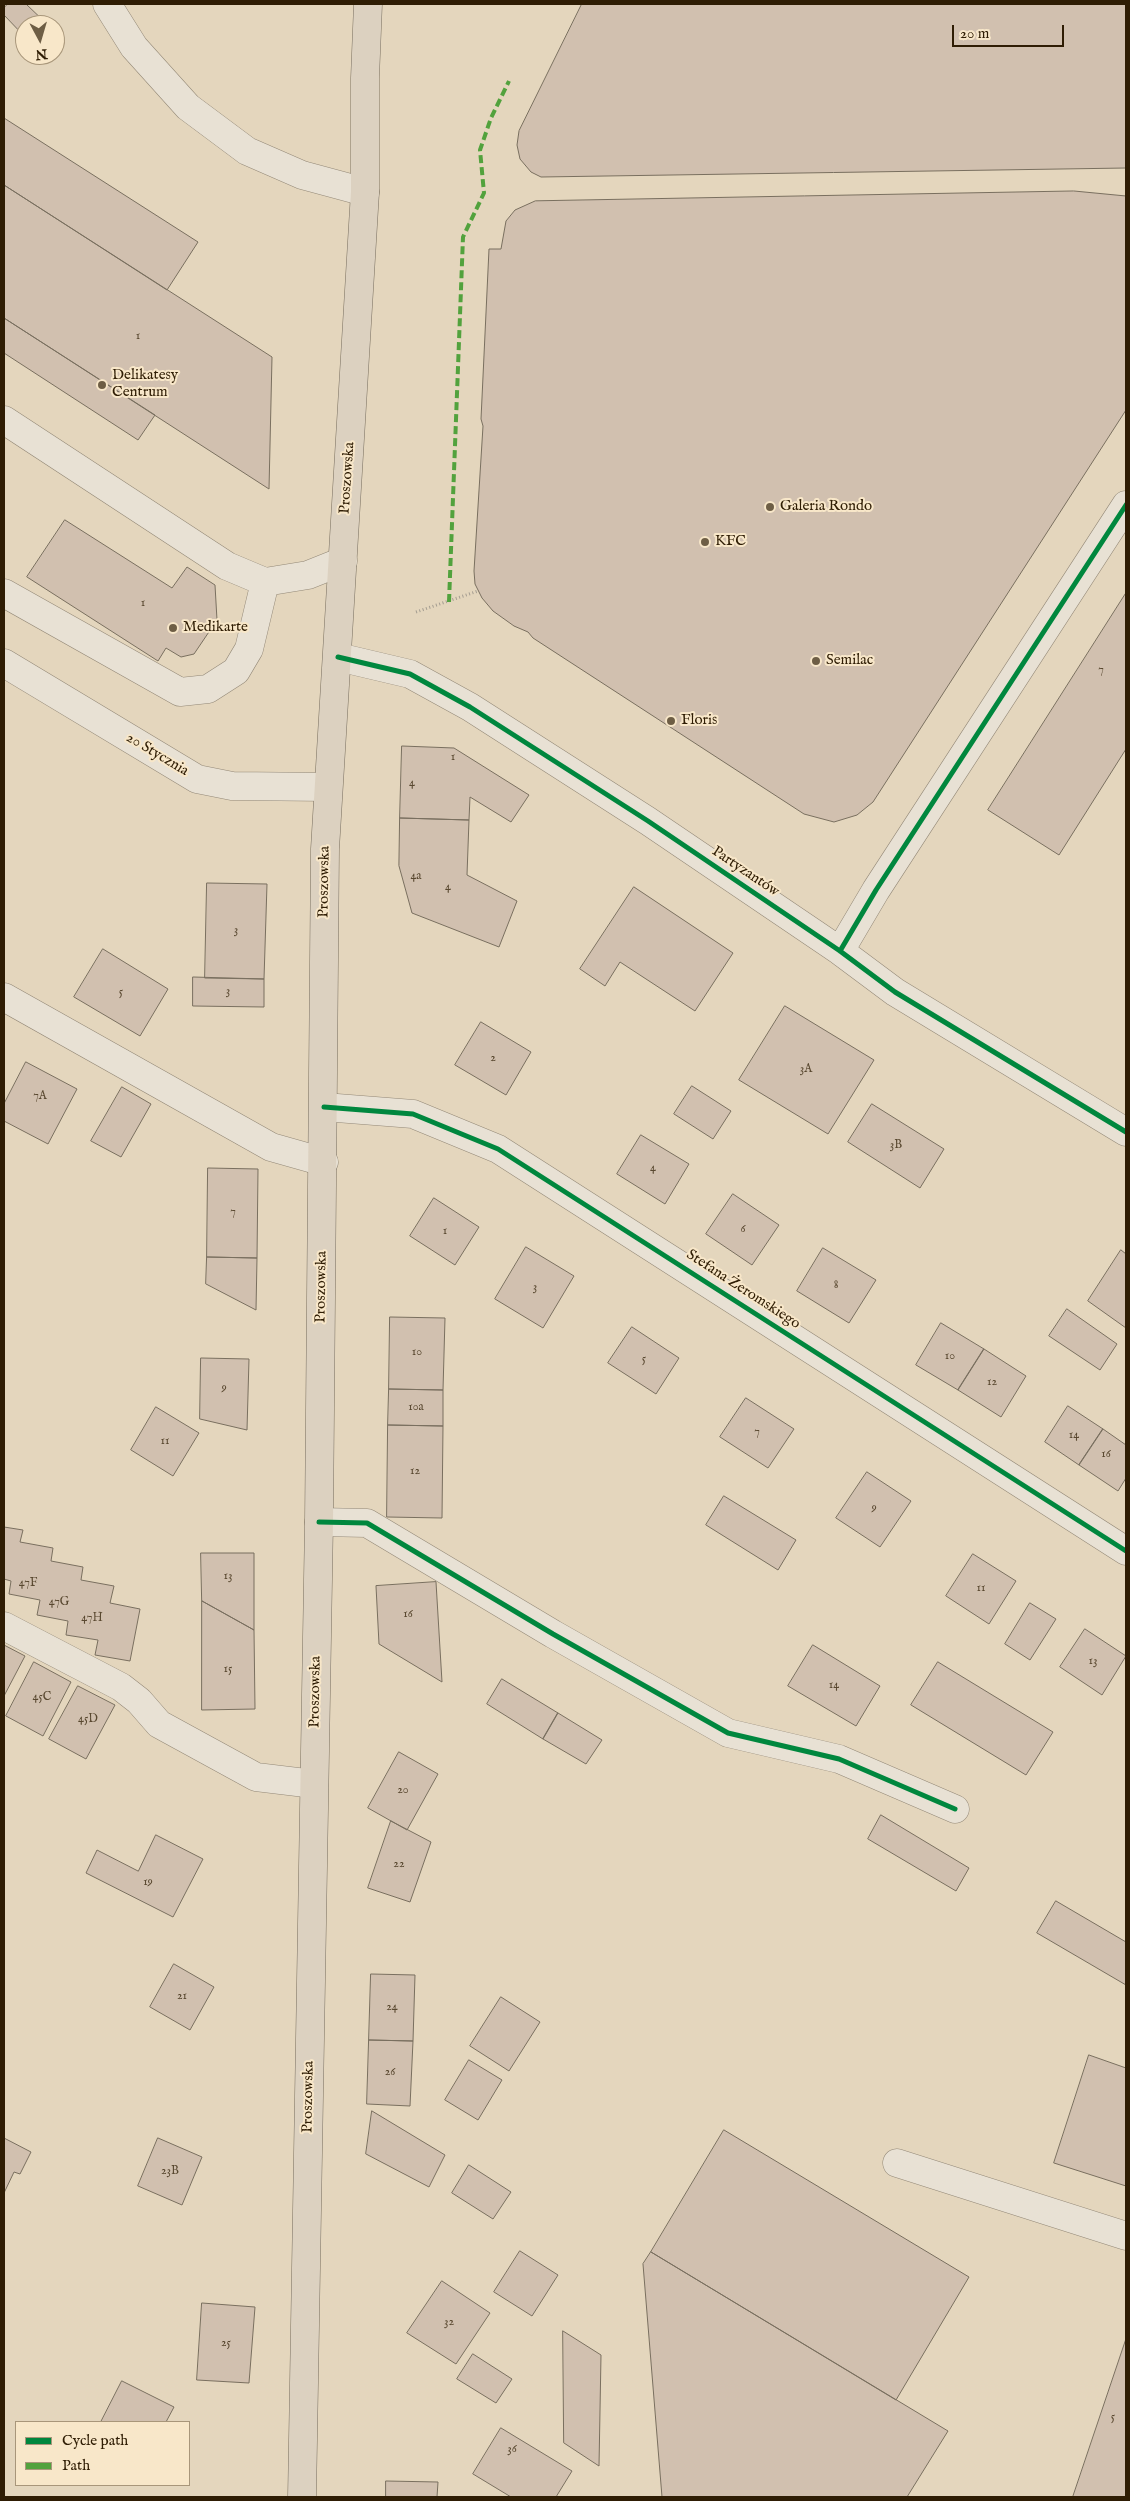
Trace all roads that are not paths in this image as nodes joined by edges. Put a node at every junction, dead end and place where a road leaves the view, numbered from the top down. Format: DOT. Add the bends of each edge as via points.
graph roads {
  1 [pos="107,4"];
  2 [pos="368,4"];
  3 [pos="365,192"];
  4 [pos="4,420"];
  5 [pos="1126,505"];
  6 [pos="343,561"];
  7 [pos="265,582"];
  8 [pos="4,593"];
  9 [pos="338,657"];
  10 [pos="4,663"];
  11 [pos="328,787"];
  12 [pos="840,951"];
  13 [pos="4,996"];
  14 [pos="324,1107"];
  15 [pos="1126,1132"];
  16 [pos="324,1162"];
  17 [pos="319,1522"];
  18 [pos="1126,1551"];
  19 [pos="4,1626"];
  20 [pos="314,1784"];
  21 [pos="956,1809"];
  22 [pos="897,2163"];
  23 [pos="1126,2236"];
  24 [pos="302,2497"];
  1 -- 3 [label="street" via="134,47 188,108 247,151 302,175"];
  2 -- 3 [label="main road, Proszowska"];
  3 -- 6 [label="main road, Proszowska"];
  4 -- 7 [label="street" via="227,566"];
  5 -- 12 [label="street" via="876,890"];
  6 -- 7 [label="street" via="308,575"];
  6 -- 9 [label="main road, Proszowska"];
  7 -- 8 [label="street" via="249,649 236,671 208,689 180,692"];
  9 -- 11 [label="main road, Proszowska"];
  9 -- 12 [label="street, Partyzantów" via="410,674 470,707"];
  10 -- 11 [label="street, 20 Stycznia" via="197,779 232,786"];
  11 -- 14 [label="main road, Proszowska"];
  12 -- 15 [label="street, Partyzantów" via="895,992"];
  13 -- 16 [label="street" via="271,1147"];
  14 -- 16 [label="main road, Proszowska"];
  14 -- 18 [label="street, Stefana Żeromskiego" via="413,1114 498,1148"];
  16 -- 17 [label="main road, Proszowska"];
  17 -- 20 [label="main road, Proszowska"];
  17 -- 21 [label="street" via="367,1523 552,1634 728,1733 839,1759"];
  19 -- 20 [label="street" via="121,1687 139,1701 159,1724 256,1777"];
  20 -- 24 [label="main road, Proszowska"];
  22 -- 23 [label="street"];
}
